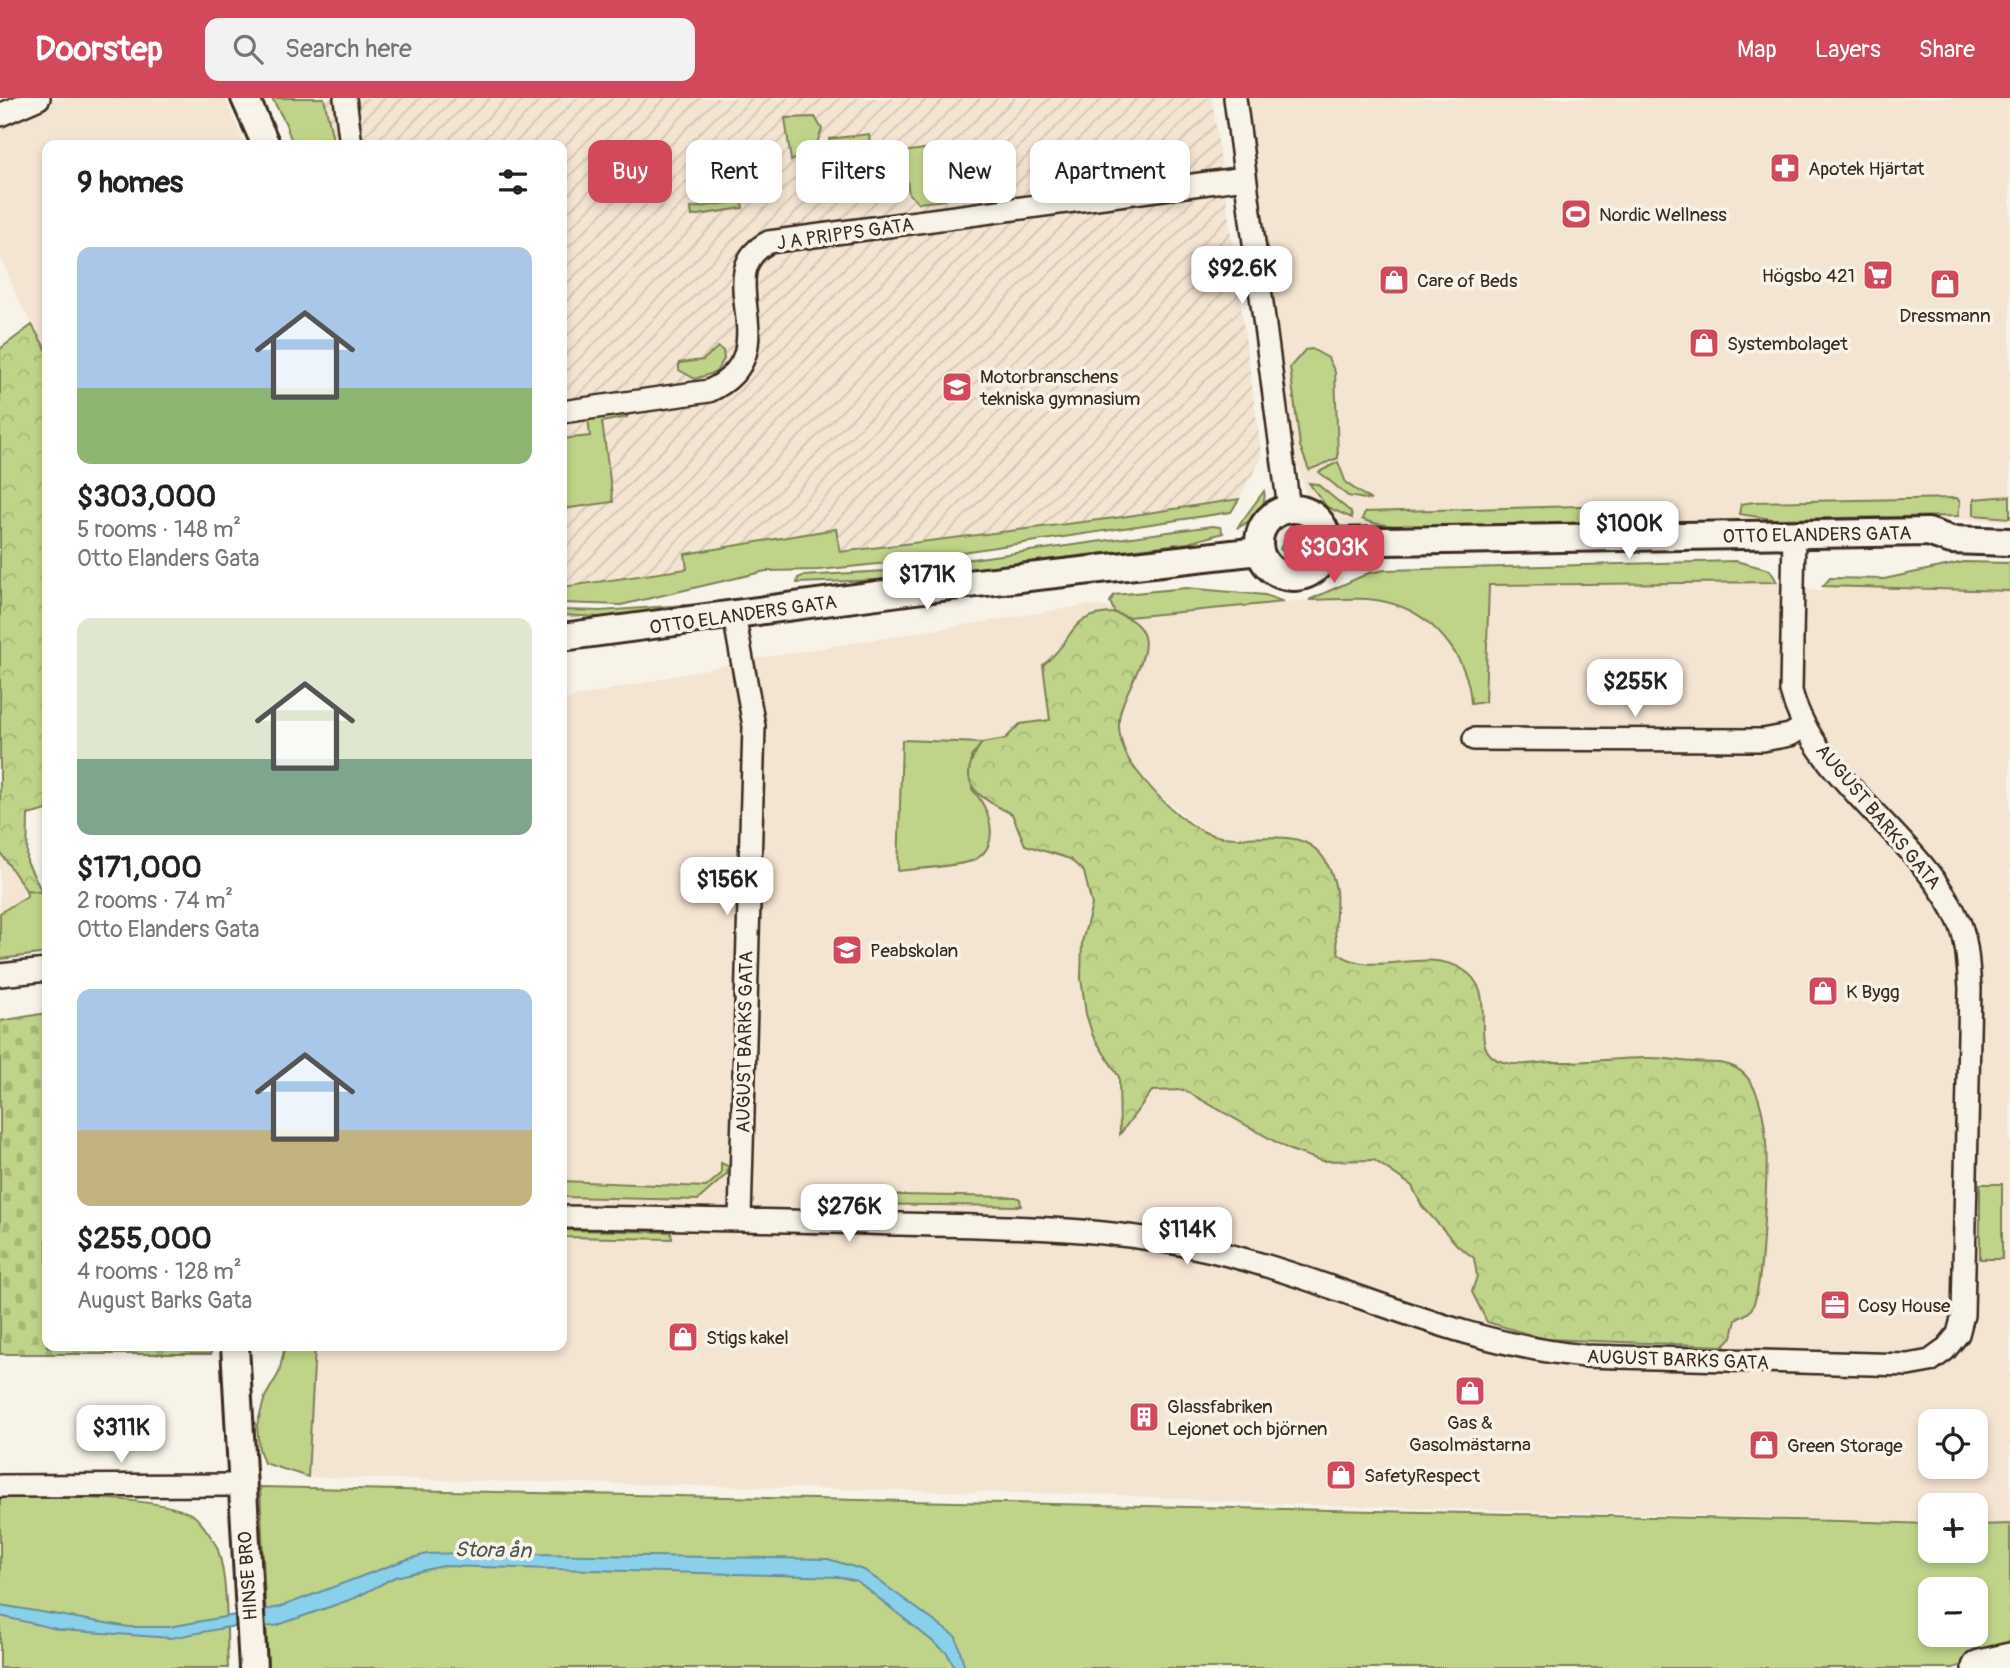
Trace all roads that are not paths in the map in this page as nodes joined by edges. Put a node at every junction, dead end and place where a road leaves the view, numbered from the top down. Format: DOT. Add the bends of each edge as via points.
graph roads {
  1 [pos="39,98"];
  2 [pos="244,98"];
  3 [pos="345,98"];
  4 [pos="1235,98"];
  5 [pos="0,115"];
  6 [pos="264,140"];
  7 [pos="350,140"];
  8 [pos="1245,177"];
  9 [pos="567,411"];
  10 [pos="1289,509"];
  11 [pos="2010,524"];
  12 [pos="1928,532"];
  13 [pos="1794,534"];
  14 [pos="1328,541"];
  15 [pos="2010,542"];
  16 [pos="1259,551"];
  17 [pos="734,615"];
  18 [pos="567,636"];
  19 [pos="1805,726"];
  20 [pos="1474,739"];
  21 [pos="42,971"];
  22 [pos="0,975"];
  23 [pos="567,1217"];
  24 [pos="740,1218"];
  25 [pos="235,1351"];
  26 [pos="242,1485"];
  27 [pos="0,1486"];
  28 [pos="2010,1661"];
  29 [pos="253,1668"];
  30 [pos="1980,1668"];
  1 -- 5 [label="street"];
  2 -- 6 [label="street"];
  3 -- 7 [label="street"];
  4 -- 8 [label="street"];
  8 -- 9 [label="street, J A PRIPPS GATA" via="769,242 754,250 745,265 747,353 740,370 727,382 709,391"];
  8 -- 10 [label="street"];
  10 -- 14 [label="street" via="1315,517"];
  10 -- 16 [label="street" via="1262,528"];
  11 -- 12 [label="street, OTTO ELANDERS GATA" via="1952,522"];
  12 -- 13 [label="street, OTTO ELANDERS GATA"];
  12 -- 15 [label="street, OTTO ELANDERS GATA" via="1951,540"];
  13 -- 14 [label="street, OTTO ELANDERS GATA"];
  13 -- 19 [label="street, AUGUST BARKS GATA" via="1791,691"];
  14 -- 16 [label="street" via="1320,566 1298,578 1273,572"];
  16 -- 17 [label="street, OTTO ELANDERS GATA"];
  17 -- 18 [label="street, OTTO ELANDERS GATA"];
  17 -- 24 [label="street, AUGUST BARKS GATA" via="754,726"];
  19 -- 20 [label="street, AUGUST BARKS GATA" via="1790,735 1763,740"];
  19 -- 24 [label="street, AUGUST BARKS GATA" via="1947,898 1967,951 1964,1315 1958,1334 1930,1361 1851,1364 1538,1352 1482,1339 1190,1246 1055,1228"];
  21 -- 22 [label="street"];
  23 -- 24 [label="street, AUGUST BARKS GATA"];
  25 -- 26 [label="street, HINSE BRO"];
  26 -- 27 [label="street"];
  26 -- 29 [label="street, HINSE BRO"];
  28 -- 30 [label="highway"];
}
